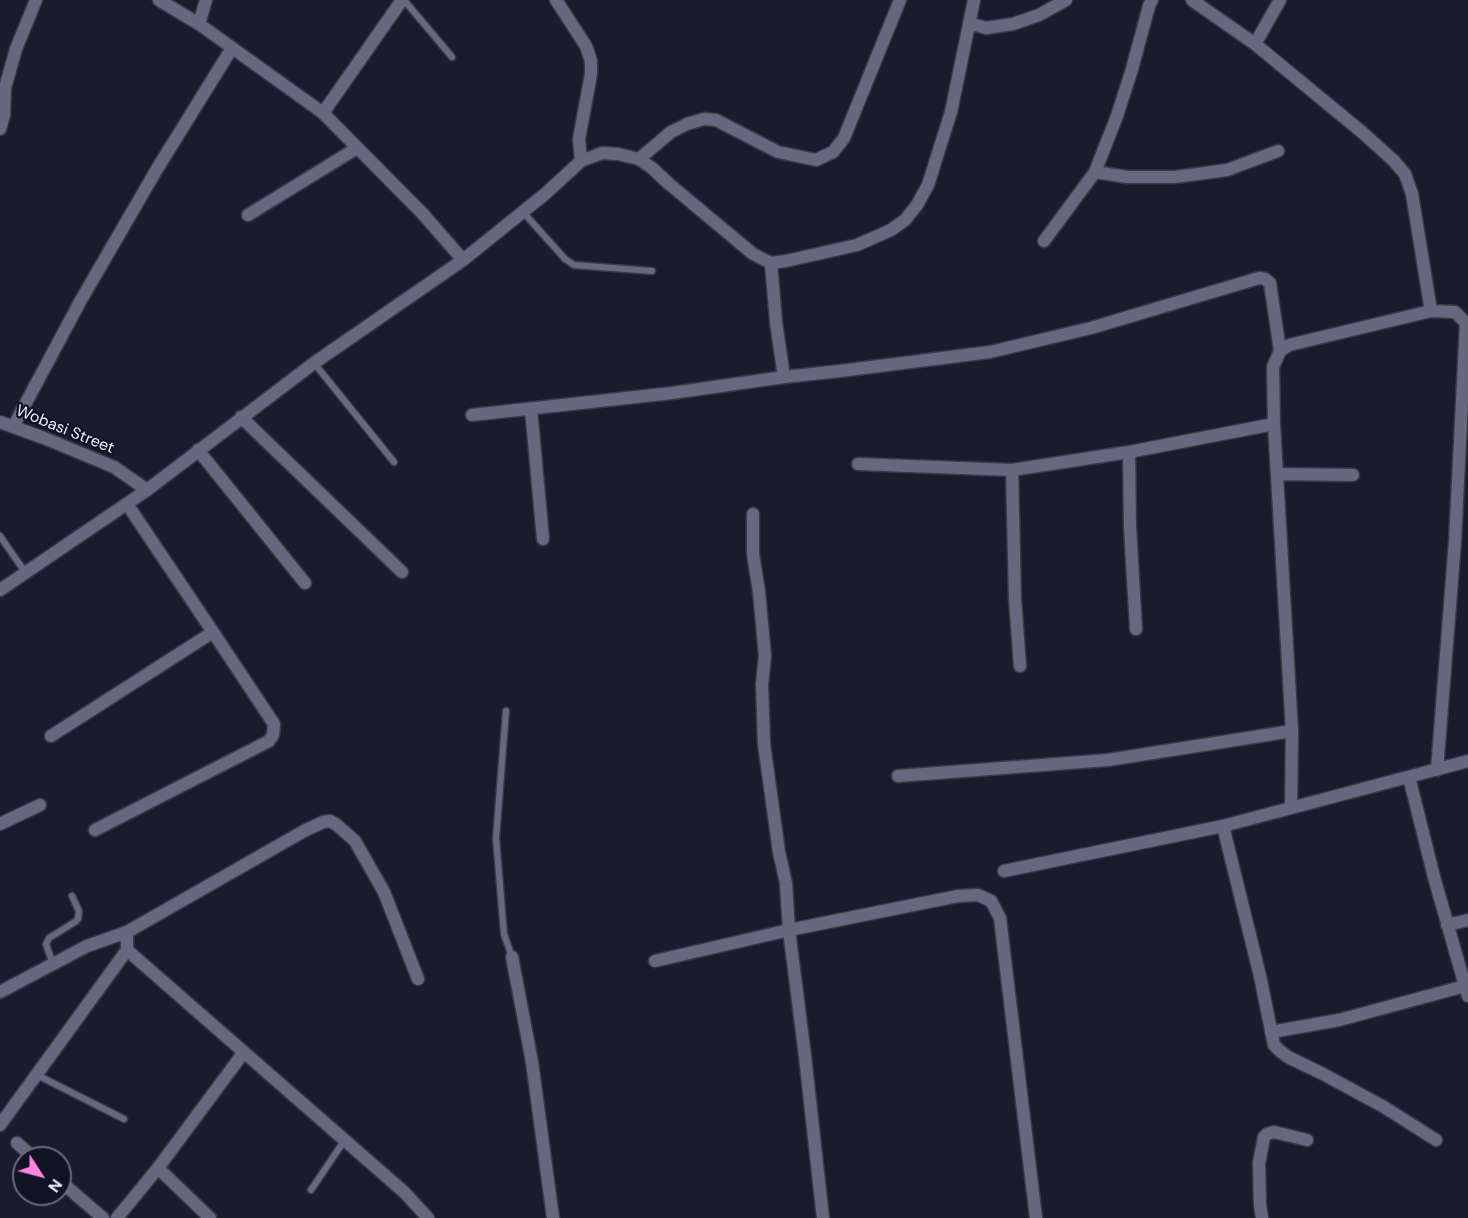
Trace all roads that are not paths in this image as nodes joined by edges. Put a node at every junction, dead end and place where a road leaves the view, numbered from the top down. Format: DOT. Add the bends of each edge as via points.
graph roads {
  1 [pos="36,0"];
  2 [pos="159,0"];
  3 [pos="206,0"];
  4 [pos="403,0"];
  5 [pos="556,0"];
  6 [pos="900,0"];
  7 [pos="974,0"];
  8 [pos="1066,0"];
  9 [pos="1152,0"];
  10 [pos="1192,0"];
  11 [pos="1280,0"];
  12 [pos="969,23"];
  13 [pos="199,24"];
  14 [pos="1255,44"];
  15 [pos="232,48"];
  16 [pos="452,57"];
  17 [pos="323,113"];
  18 [pos="0,129"];
  19 [pos="357,148"];
  20 [pos="1278,151"];
  21 [pos="639,159"];
  22 [pos="581,161"];
  23 [pos="1095,172"];
  24 [pos="523,212"];
  25 [pos="248,216"];
  26 [pos="1044,241"];
  27 [pos="463,260"];
  28 [pos="771,263"];
  29 [pos="652,271"];
  30 [pos="1431,311"];
  31 [pos="1280,351"];
  32 [pos="314,363"];
  33 [pos="784,377"];
  34 [pos="531,409"];
  35 [pos="472,415"];
  36 [pos="241,417"];
  37 [pos="0,422"];
  38 [pos="1274,424"];
  39 [pos="13,427"];
  40 [pos="198,450"];
  41 [pos="1130,452"];
  42 [pos="394,462"];
  43 [pos="858,464"];
  44 [pos="1012,470"];
  45 [pos="1278,474"];
  46 [pos="1353,475"];
  47 [pos="147,490"];
  48 [pos="127,504"];
  49 [pos="753,514"];
  50 [pos="0,536"];
  51 [pos="543,539"];
  52 [pos="25,572"];
  53 [pos="402,572"];
  54 [pos="305,583"];
  55 [pos="0,590"];
  56 [pos="1136,629"];
  57 [pos="213,632"];
  58 [pos="1020,666"];
  59 [pos="506,711"];
  60 [pos="1292,730"];
  61 [pos="51,736"];
  62 [pos="1468,761"];
  63 [pos="1437,770"];
  64 [pos="898,776"];
  65 [pos="1409,777"];
  66 [pos="40,805"];
  67 [pos="1291,808"];
  68 [pos="0,824"];
  69 [pos="1223,826"];
  70 [pos="94,830"];
  71 [pos="1004,871"];
  72 [pos="72,896"];
  73 [pos="1468,920"];
  74 [pos="1447,925"];
  75 [pos="789,930"];
  76 [pos="127,932"];
  77 [pos="127,951"];
  78 [pos="512,957"];
  79 [pos="655,961"];
  80 [pos="53,964"];
  81 [pos="418,979"];
  82 [pos="1466,991"];
  83 [pos="0,992"];
  84 [pos="1271,1032"];
  85 [pos="244,1052"];
  86 [pos="37,1075"];
  87 [pos="124,1119"];
  88 [pos="0,1125"];
  89 [pos="1307,1140"];
  90 [pos="1436,1140"];
  91 [pos="344,1141"];
  92 [pos="17,1143"];
  93 [pos="20,1146"];
  94 [pos="158,1168"];
  95 [pos="311,1190"];
  96 [pos="72,1191"];
  97 [pos="103,1218"];
  98 [pos="117,1218"];
  99 [pos="210,1218"];
  100 [pos="428,1218"];
  101 [pos="553,1218"];
  102 [pos="822,1218"];
  103 [pos="1036,1218"];
  104 [pos="1262,1218"];
  1 -- 18 [label="street" via="13,58"];
  2 -- 13 [label="street"];
  3 -- 13 [label="street"];
  4 -- 16 [label="lane"];
  4 -- 17 [label="street"];
  5 -- 22 [label="street" via="586,46 591,61 579,139"];
  6 -- 21 [label="street" via="844,138 832,152 816,160 778,152 716,120 704,119 670,132"];
  7 -- 12 [label="street"];
  8 -- 12 [label="street" via="1012,24 986,27"];
  9 -- 23 [label="street" via="1117,116"];
  10 -- 14 [label="street"];
  11 -- 14 [label="street"];
  12 -- 28 [label="street" via="951,112 928,185 905,220 857,245"];
  13 -- 15 [label="street"];
  14 -- 30 [label="street" via="1363,133 1406,174"];
  15 -- 17 [label="street"];
  15 -- 39 [label="street" via="81,300"];
  17 -- 19 [label="street"];
  19 -- 25 [label="street"];
  19 -- 27 [label="street"];
  20 -- 23 [label="street" via="1227,170 1175,177"];
  21 -- 22 [label="street" via="602,153"];
  21 -- 28 [label="street" via="753,254"];
  22 -- 24 [label="street"];
  23 -- 26 [label="street"];
  24 -- 27 [label="street"];
  24 -- 29 [label="lane" via="574,265"];
  27 -- 32 [label="street"];
  28 -- 33 [label="street"];
  30 -- 31 [label="street" via="1289,345"];
  30 -- 63 [label="street" via="1455,312 1466,323 1455,541"];
  31 -- 33 [label="street" via="1270,283 1258,278 1091,328 990,352"];
  31 -- 38 [label="street" via="1273,367"];
  32 -- 36 [label="street"];
  32 -- 42 [label="lane"];
  33 -- 34 [label="street"];
  34 -- 35 [label="street"];
  34 -- 51 [label="street"];
  36 -- 40 [label="street"];
  36 -- 53 [label="street"];
  37 -- 39 [label="street, Wobasi Street"];
  38 -- 41 [label="street"];
  38 -- 45 [label="street"];
  39 -- 47 [label="street, Wobasi Street" via="114,467"];
  40 -- 47 [label="street"];
  40 -- 54 [label="street"];
  41 -- 44 [label="street"];
  41 -- 56 [label="street"];
  43 -- 44 [label="street"];
  44 -- 58 [label="street"];
  45 -- 46 [label="street"];
  45 -- 60 [label="street"];
  47 -- 48 [label="street"];
  48 -- 52 [label="street"];
  48 -- 57 [label="street"];
  49 -- 75 [label="street" via="753,554 765,656 764,744 786,883"];
  50 -- 52 [label="lane"];
  52 -- 55 [label="street"];
  57 -- 61 [label="street"];
  57 -- 70 [label="street" via="274,724 273,735 269,741"];
  59 -- 78 [label="lane" via="496,838 504,934"];
  60 -- 64 [label="street" via="1108,760"];
  60 -- 67 [label="street"];
  62 -- 63 [label="street"];
  63 -- 65 [label="street"];
  65 -- 67 [label="street"];
  65 -- 74 [label="street"];
  66 -- 68 [label="street"];
  67 -- 69 [label="street"];
  69 -- 71 [label="street"];
  69 -- 84 [label="street"];
  72 -- 80 [label="lane" via="78,919 46,944"];
  73 -- 74 [label="street"];
  74 -- 82 [label="street"];
  75 -- 79 [label="street"];
  75 -- 102 [label="street"];
  75 -- 103 [label="street" via="958,896 978,895 991,901 1000,918"];
  76 -- 77 [label="street"];
  76 -- 80 [label="street" via="87,946"];
  76 -- 81 [label="street" via="304,831 330,821 355,841 384,892"];
  77 -- 85 [label="street"];
  77 -- 86 [label="street"];
  78 -- 101 [label="street"];
  80 -- 83 [label="street"];
  82 -- 84 [label="street"];
  84 -- 90 [label="street" via="1274,1045 1288,1057 1384,1107"];
  85 -- 91 [label="street"];
  85 -- 94 [label="street"];
  86 -- 87 [label="lane"];
  86 -- 88 [label="street"];
  89 -- 104 [label="street" via="1274,1132 1264,1137 1259,1163"];
  91 -- 95 [label="lane"];
  91 -- 100 [label="street"];
  92 -- 93 [label="street"];
  94 -- 98 [label="street"];
  94 -- 99 [label="street"];
  96 -- 97 [label="street"];
}
